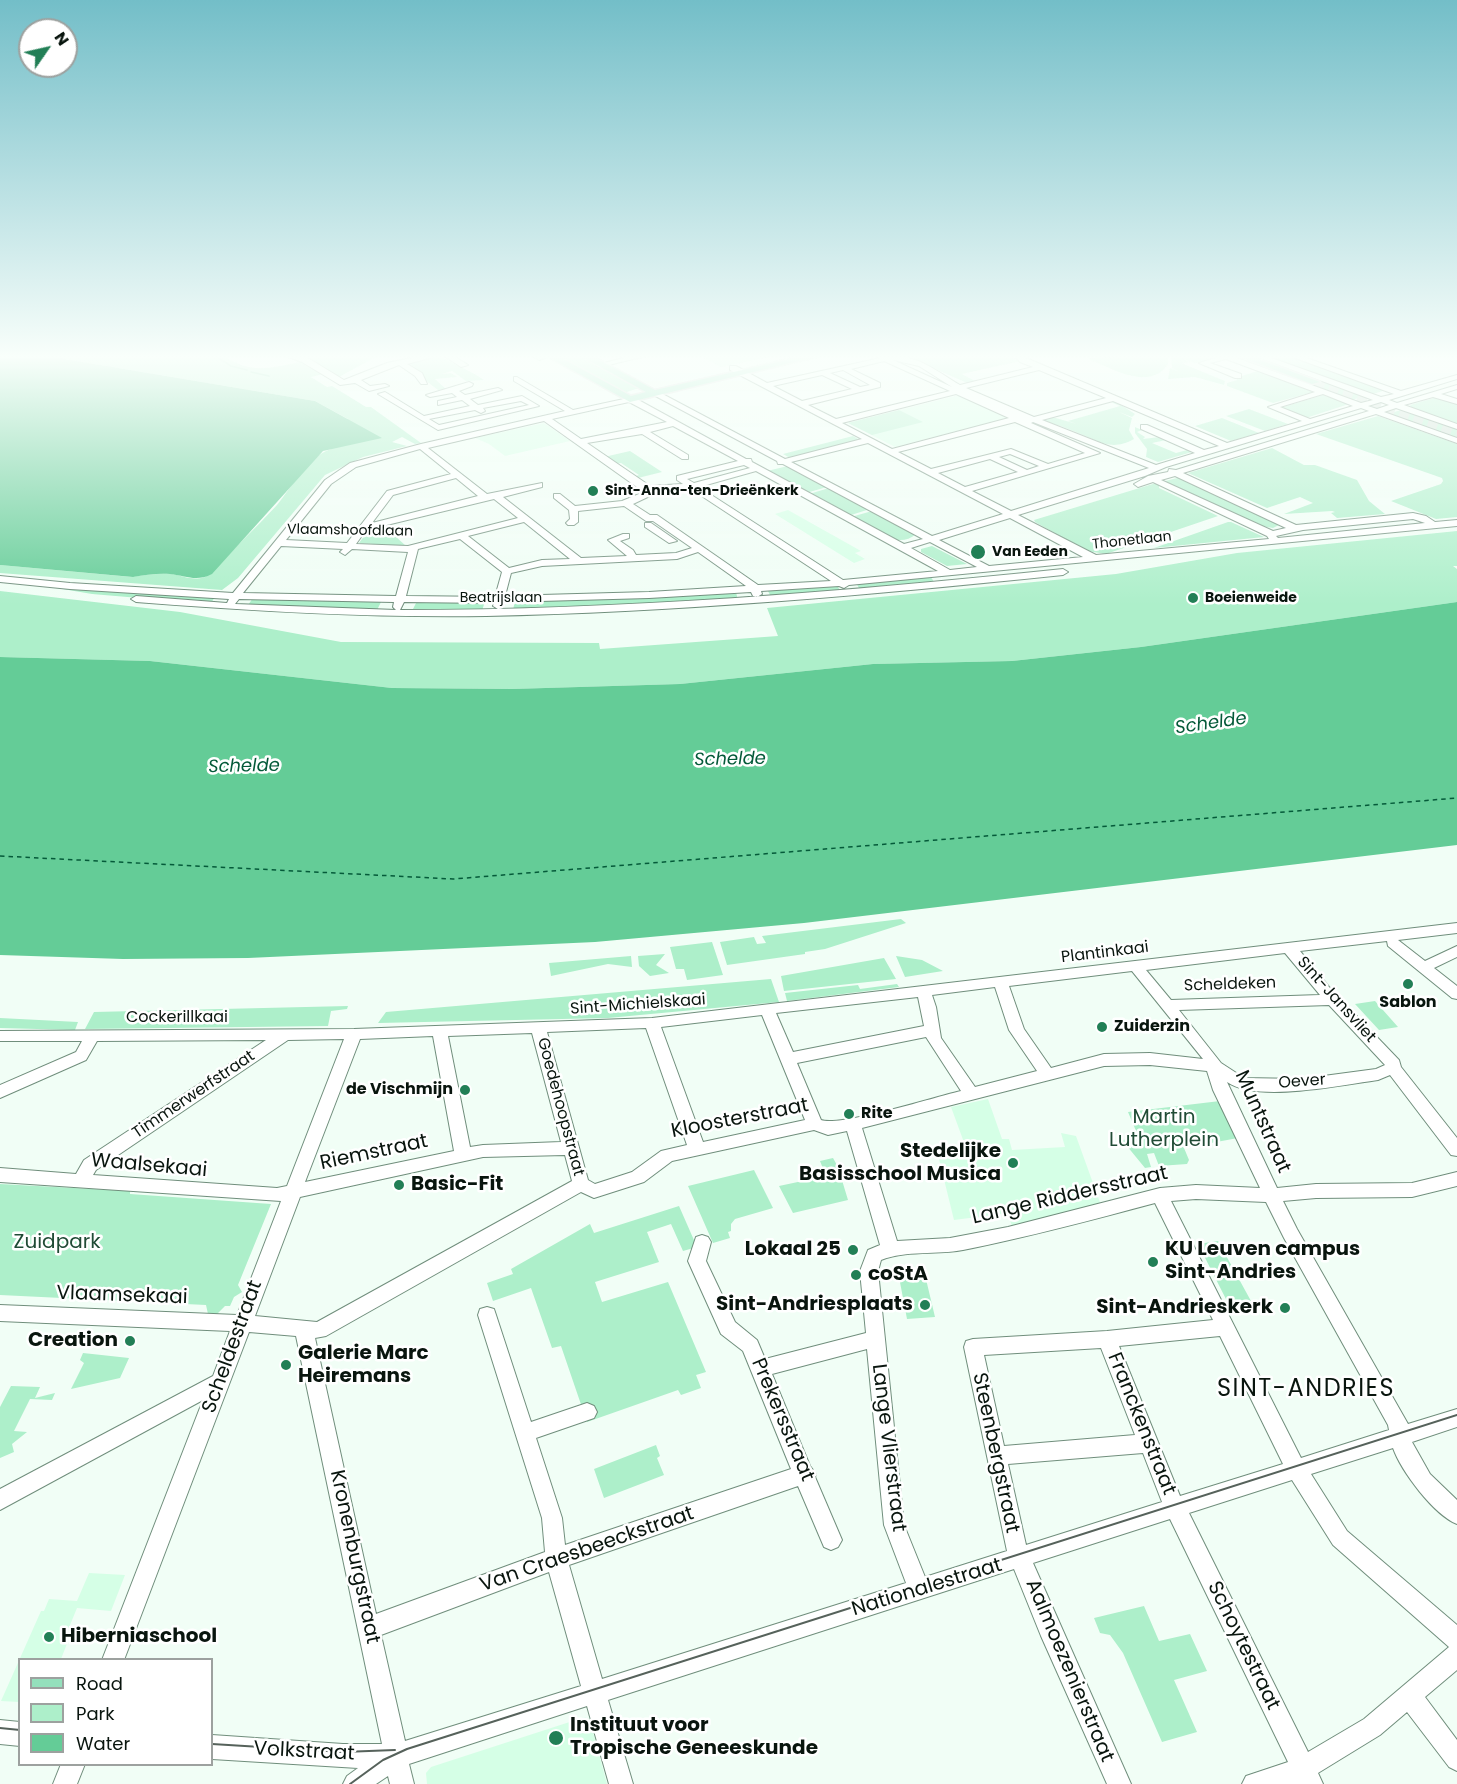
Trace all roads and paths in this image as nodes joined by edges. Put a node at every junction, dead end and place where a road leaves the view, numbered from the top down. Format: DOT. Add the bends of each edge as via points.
graph roads {
  1 [pos="457,438"];
  2 [pos="576,438"];
  3 [pos="600,438"];
  4 [pos="655,438"];
  5 [pos="702,438"];
  6 [pos="740,438"];
  7 [pos="837,438"];
  8 [pos="866,438"];
  9 [pos="948,438"];
  10 [pos="1068,438"];
  11 [pos="1170,438"];
  12 [pos="1209,438"];
  13 [pos="1252,438"];
  14 [pos="1289,438"];
  15 [pos="869,440"];
  16 [pos="580,441"];
  17 [pos="421,446"];
  18 [pos="1227,446"];
  19 [pos="891,452"];
  20 [pos="1101,452"];
  21 [pos="1203,453"];
  22 [pos="772,455"];
  23 [pos="991,456"];
  24 [pos="685,457"];
  25 [pos="784,461"];
  26 [pos="745,462"];
  27 [pos="1048,467"];
  28 [pos="1158,467"];
  29 [pos="757,468"];
  30 [pos="931,472"];
  31 [pos="1027,473"];
  32 [pos="1174,473"];
  33 [pos="457,475"];
  34 [pos="1147,475"];
  35 [pos="539,485"];
  36 [pos="692,486"];
  37 [pos="648,489"];
  38 [pos="965,490"];
  39 [pos="496,496"];
  40 [pos="556,496"];
  41 [pos="485,497"];
  42 [pos="626,503"];
  43 [pos="573,508"];
  44 [pos="1010,514"];
  45 [pos="373,516"];
  46 [pos="525,519"];
  47 [pos="649,519"];
  48 [pos="395,520"];
  49 [pos="1022,520"];
  50 [pos="571,523"];
  51 [pos="1457,523"];
  52 [pos="1432,525"];
  53 [pos="363,528"];
  54 [pos="1296,528"];
  55 [pos="626,536"];
  56 [pos="464,537"];
  57 [pos="1272,537"];
  58 [pos="1307,537"];
  59 [pos="929,539"];
  60 [pos="672,541"];
  61 [pos="276,546"];
  62 [pos="1206,547"];
  63 [pos="902,548"];
  64 [pos="347,549"];
  65 [pos="700,549"];
  66 [pos="414,551"];
  67 [pos="633,558"];
  68 [pos="1094,559"];
  69 [pos="578,560"];
  70 [pos="1107,566"];
  71 [pos="988,570"];
  72 [pos="507,571"];
  73 [pos="948,573"];
  74 [pos="1002,578"];
  75 [pos="0,580"];
  76 [pos="965,582"];
  77 [pos="843,583"];
  78 [pos="755,590"];
  79 [pos="849,594"];
  80 [pos="235,596"];
  81 [pos="400,600"];
  82 [pos="500,600"];
  83 [pos="760,601"];
  84 [pos="228,606"];
  85 [pos="396,611"];
  86 [pos="497,612"];
  87 [pos="1457,928"];
  88 [pos="1393,943"];
  89 [pos="1290,949"];
  90 [pos="1457,951"];
  91 [pos="1136,967"];
  92 [pos="1422,968"];
  93 [pos="1000,983"];
  94 [pos="924,993"];
  95 [pos="1457,994"];
  96 [pos="1333,1000"];
  97 [pos="1165,1005"];
  98 [pos="768,1011"];
  99 [pos="652,1023"];
  100 [pos="539,1030"];
  101 [pos="932,1030"];
  102 [pos="440,1032"];
  103 [pos="354,1034"];
  104 [pos="284,1035"];
  105 [pos="0,1036"];
  106 [pos="92,1036"];
  107 [pos="787,1059"];
  108 [pos="1214,1066"];
  109 [pos="1393,1068"];
  110 [pos="1048,1075"];
  111 [pos="0,1092"];
  112 [pos="972,1095"];
  113 [pos="815,1124"];
  114 [pos="853,1124"];
  115 [pos="572,1148"];
  116 [pos="697,1149"];
  117 [pos="1457,1150"];
  118 [pos="463,1155"];
  119 [pos="0,1175"];
  120 [pos="1457,1179"];
  121 [pos="80,1181"];
  122 [pos="581,1184"];
  123 [pos="293,1192"];
  124 [pos="1160,1195"];
  125 [pos="1272,1195"];
  126 [pos="702,1242"];
  127 [pos="890,1249"];
  128 [pos="487,1315"];
  129 [pos="2,1317"];
  130 [pos="241,1323"];
  131 [pos="1227,1327"];
  132 [pos="304,1330"];
  133 [pos="875,1339"];
  134 [pos="1107,1339"];
  135 [pos="760,1368"];
  136 [pos="219,1382"];
  137 [pos="587,1412"];
  138 [pos="1457,1418"];
  139 [pos="525,1433"];
  140 [pos="1401,1436"];
  141 [pos="1148,1443"];
  142 [pos="996,1456"];
  143 [pos="1297,1470"];
  144 [pos="806,1474"];
  145 [pos="0,1500"];
  146 [pos="1175,1509"];
  147 [pos="1457,1514"];
  148 [pos="831,1540"];
  149 [pos="1021,1558"];
  150 [pos="556,1559"];
  151 [pos="919,1590"];
  152 [pos="369,1628"];
  153 [pos="1457,1640"];
  154 [pos="1457,1655"];
  155 [pos="113,1658"];
  156 [pos="597,1693"];
  157 [pos="1409,1696"];
  158 [pos="0,1732"];
  159 [pos="18,1734"];
  160 [pos="213,1747"];
  161 [pos="396,1756"];
  162 [pos="1457,1759"];
  163 [pos="72,1766"];
  164 [pos="1307,1776"];
  165 [pos="65,1784"];
  166 [pos="355,1784"];
  167 [pos="402,1784"];
  168 [pos="621,1784"];
  169 [pos="1119,1784"];
  170 [pos="1254,1784"];
  1 -- 17 [label="street"];
  2 -- 16 [label="street"];
  3 -- 16 [label="street"];
  4 -- 24 [label="street"];
  5 -- 26 [label="street"];
  6 -- 22 [label="street"];
  7 -- 22 [label="street"];
  8 -- 15 [label="street"];
  9 -- 19 [label="street"];
  10 -- 20 [label="street"];
  11 -- 21 [label="street"];
  12 -- 18 [label="street"];
  13 -- 18 [label="street"];
  14 -- 32 [label="street"];
  15 -- 19 [label="street"];
  15 -- 25 [label="street"];
  16 -- 37 [label="street"];
  17 -- 33 [label="street"];
  17 -- 61 [label="street" via="364,461 338,474"];
  18 -- 21 [label="street"];
  19 -- 30 [label="street"];
  20 -- 27 [label="street"];
  20 -- 28 [label="street" via="1117,451"];
  20 -- 34 [label="street"];
  21 -- 28 [label="street"];
  22 -- 25 [label="street"];
  22 -- 26 [label="street"];
  23 -- 27 [label="street" via="1012,451"];
  23 -- 30 [label="street"];
  23 -- 31 [label="street"];
  25 -- 29 [label="street"];
  25 -- 59 [label="street"];
  26 -- 29 [label="street"];
  26 -- 36 [label="street" via="681,478"];
  27 -- 31 [label="street"];
  28 -- 32 [label="street"];
  28 -- 34 [label="street"];
  29 -- 36 [label="street"];
  29 -- 63 [label="street"];
  30 -- 38 [label="street"];
  31 -- 38 [label="street"];
  32 -- 34 [label="street"];
  32 -- 54 [label="street"];
  33 -- 41 [label="street"];
  33 -- 45 [label="street" via="390,493"];
  34 -- 44 [label="street"];
  34 -- 49 [label="street"];
  34 -- 57 [label="street"];
  35 -- 39 [label="street"];
  36 -- 37 [label="street"];
  36 -- 77 [label="street"];
  37 -- 42 [label="street" via="645,496"];
  38 -- 44 [label="street"];
  39 -- 41 [label="street"];
  39 -- 46 [label="street"];
  40 -- 43 [label="street"];
  41 -- 48 [label="street"];
  42 -- 43 [label="street"];
  42 -- 47 [label="street"];
  43 -- 50 [label="street" via="575,520"];
  44 -- 49 [label="street"];
  44 -- 59 [label="street"];
  45 -- 48 [label="street"];
  45 -- 53 [label="street"];
  46 -- 56 [label="street, Vlaamshoofdlaan"];
  46 -- 69 [label="street"];
  47 -- 60 [label="street" via="642,520"];
  47 -- 65 [label="street" via="654,517"];
  48 -- 53 [label="street"];
  49 -- 68 [label="street"];
  51 -- 52 [label="street, Thonetlaan"];
  52 -- 54 [label="street, Thonetlaan" via="1413,516"];
  52 -- 58 [label="street, Thonetlaan"];
  53 -- 64 [label="street"];
  54 -- 57 [label="street, Thonetlaan"];
  54 -- 58 [label="street"];
  55 -- 67 [label="street" via="613,540"];
  56 -- 66 [label="street, Vlaamshoofdlaan"];
  56 -- 72 [label="street"];
  57 -- 58 [label="street, Thonetlaan"];
  57 -- 62 [label="street, Thonetlaan"];
  59 -- 63 [label="street"];
  59 -- 71 [label="street"];
  61 -- 64 [label="street, Vlaamshoofdlaan"];
  61 -- 80 [label="street"];
  62 -- 68 [label="street, Thonetlaan"];
  62 -- 70 [label="street, Thonetlaan"];
  63 -- 73 [label="street"];
  64 -- 66 [label="street, Vlaamshoofdlaan"];
  65 -- 67 [label="street" via="677,556"];
  65 -- 78 [label="street"];
  66 -- 81 [label="street"];
  67 -- 69 [label="street"];
  68 -- 70 [label="street"];
  68 -- 71 [label="street, Thonetlaan"];
  69 -- 72 [label="street"];
  70 -- 74 [label="street, Thonetlaan"];
  71 -- 73 [label="street, Beatrijslaan"];
  71 -- 74 [label="street"];
  72 -- 82 [label="street"];
  73 -- 76 [label="street"];
  73 -- 77 [label="street, Beatrijslaan"];
  74 -- 76 [label="street, Beatrijslaan"];
  75 -- 80 [label="street, Beatrijslaan"];
  75 -- 84 [label="street, Beatrijslaan" via="105,596"];
  76 -- 79 [label="street, Beatrijslaan"];
  77 -- 78 [label="street, Beatrijslaan"];
  77 -- 79 [label="street"];
  78 -- 82 [label="street, Beatrijslaan"];
  78 -- 83 [label="street"];
  79 -- 83 [label="street, Beatrijslaan"];
  80 -- 81 [label="street, Beatrijslaan"];
  80 -- 84 [label="street"];
  81 -- 82 [label="street, Beatrijslaan"];
  81 -- 85 [label="street"];
  82 -- 86 [label="street"];
  83 -- 86 [label="street, Beatrijslaan"];
  84 -- 85 [label="street, Beatrijslaan"];
  85 -- 86 [label="street, Beatrijslaan"];
  87 -- 89 [label="street, Sint-Jansvliet"];
  88 -- 92 [label="street"];
  89 -- 91 [label="street, Plantinkaai"];
  89 -- 96 [label="street, Sint-Jansvliet"];
  90 -- 92 [label="street"];
  91 -- 93 [label="street, Plantinkaai"];
  91 -- 97 [label="street"];
  92 -- 95 [label="street"];
  93 -- 94 [label="street, Plantinkaai"];
  93 -- 110 [label="street" via="1017,1030"];
  94 -- 98 [label="street, Sint-Michielskaai"];
  94 -- 101 [label="street"];
  96 -- 97 [label="street, Scheldeken"];
  96 -- 109 [label="street, Sint-Jansvliet" via="1394,1064"];
  97 -- 108 [label="street"];
  98 -- 99 [label="street, Sint-Michielskaai"];
  98 -- 107 [label="street"];
  99 -- 100 [label="street, Sint-Michielskaai"];
  99 -- 116 [label="street"];
  100 -- 102 [label="street, Sint-Michielskaai"];
  100 -- 115 [label="street, Goedehoopstraat"];
  101 -- 107 [label="street"];
  101 -- 112 [label="street" via="933,1039"];
  102 -- 103 [label="street, Sint-Michielskaai"];
  102 -- 118 [label="street"];
  103 -- 104 [label="street, Cockerillkaai"];
  103 -- 123 [label="street, Scheldestraat"];
  104 -- 106 [label="street, Cockerillkaai"];
  104 -- 121 [label="street, Timmerwerfstraat" via="90,1165"];
  105 -- 106 [label="street, Cockerillkaai"];
  106 -- 111 [label="street" via="81,1056"];
  107 -- 113 [label="street"];
  108 -- 109 [label="street, Oever" via="1241,1084 1301,1084 1378,1074"];
  108 -- 110 [label="street, Kloosterstraat" via="1150,1059 1104,1060"];
  108 -- 125 [label="street, Muntstraat" via="1221,1090"];
  109 -- 117 [label="street, Sint-Jansvliet"];
  110 -- 112 [label="street, Kloosterstraat"];
  112 -- 114 [label="street, Kloosterstraat"];
  113 -- 114 [label="street, Kloosterstraat" via="828,1129"];
  113 -- 116 [label="street, Kloosterstraat"];
  114 -- 127 [label="street"];
  115 -- 118 [label="street, Riemstraat"];
  115 -- 122 [label="street, Goedehoopstraat"];
  116 -- 122 [label="street, Kloosterstraat" via="667,1156 638,1177 594,1191"];
  118 -- 123 [label="street, Riemstraat"];
  119 -- 121 [label="street, Waalsekaai"];
  120 -- 125 [label="street, Lange Riddersstraat" via="1412,1190"];
  121 -- 123 [label="street, Waalsekaai" via="214,1192"];
  122 -- 132 [label="street" via="320,1330"];
  123 -- 130 [label="street, Scheldestraat"];
  124 -- 125 [label="street, Lange Riddersstraat"];
  124 -- 127 [label="street, Lange Riddersstraat" via="1008,1234 950,1245"];
  124 -- 131 [label="street"];
  125 -- 140 [label="street, Muntstraat" via="1398,1423"];
  126 -- 135 [label="street, Prekersstraat" via="697,1261 728,1328 750,1346"];
  127 -- 133 [label="street" via="874,1255 870,1264"];
  128 -- 139 [label="street"];
  129 -- 130 [label="street, Vlaamsekaai"];
  130 -- 132 [label="street"];
  130 -- 136 [label="street, Scheldestraat"];
  131 -- 134 [label="street"];
  131 -- 143 [label="street"];
  132 -- 152 [label="street, Kronenburgstraat"];
  133 -- 135 [label="street"];
  133 -- 151 [label="street, Lange Vlierstraat" via="894,1525"];
  134 -- 141 [label="street, Franckenstraat"];
  134 -- 142 [label="street, Steenbergstraat" via="973,1347"];
  135 -- 144 [label="street, Prekersstraat"];
  136 -- 145 [label="street"];
  136 -- 155 [label="street, Scheldestraat"];
  137 -- 139 [label="street"];
  138 -- 140 [label="street, Nationalestraat"];
  139 -- 150 [label="street" via="552,1518"];
  140 -- 143 [label="street, Nationalestraat"];
  140 -- 147 [label="street, Muntstraat" via="1403,1449 1423,1481"];
  141 -- 142 [label="street"];
  141 -- 146 [label="street, Franckenstraat"];
  142 -- 149 [label="street, Steenbergstraat"];
  143 -- 146 [label="street, Nationalestraat"];
  143 -- 153 [label="street" via="1340,1538"];
  144 -- 148 [label="street, Prekersstraat"];
  144 -- 150 [label="street, Van Craesbeeckstraat"];
  146 -- 149 [label="street, Nationalestraat"];
  146 -- 164 [label="street, Schoytestraat"];
  149 -- 151 [label="street, Nationalestraat"];
  149 -- 169 [label="street, Aalmoezenierstraat"];
  150 -- 152 [label="street, Van Craesbeeckstraat"];
  150 -- 156 [label="street"];
  151 -- 156 [label="street, Nationalestraat"];
  152 -- 161 [label="street, Kronenburgstraat"];
  154 -- 157 [label="street"];
  156 -- 161 [label="street, Nationalestraat"];
  156 -- 168 [label="street"];
  157 -- 162 [label="street"];
  157 -- 164 [label="street"];
  158 -- 159 [label="street"];
  160 -- 161 [label="street, Volkstraat"];
  161 -- 166 [label="street"];
  161 -- 167 [label="street, Kronenburgstraat"];
  163 -- 165 [label="street"];
  164 -- 170 [label="street"];
}
